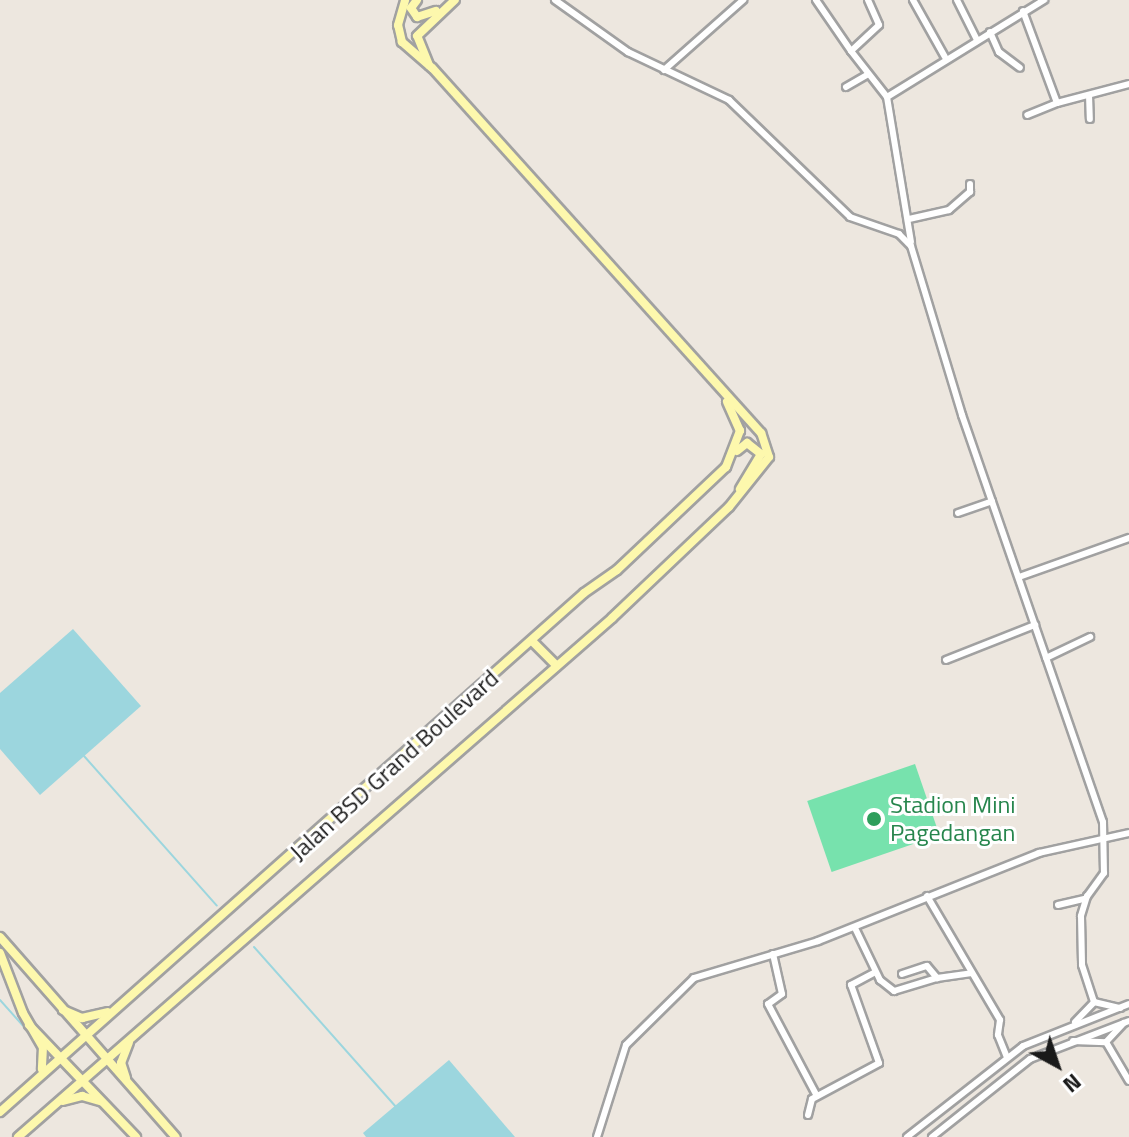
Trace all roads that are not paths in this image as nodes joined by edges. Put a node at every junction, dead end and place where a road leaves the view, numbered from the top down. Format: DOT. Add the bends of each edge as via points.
graph roads {
  1 [pos="405,0"];
  2 [pos="417,0"];
  3 [pos="455,0"];
  4 [pos="555,0"];
  5 [pos="743,0"];
  6 [pos="816,0"];
  7 [pos="868,0"];
  8 [pos="913,0"];
  9 [pos="957,0"];
  10 [pos="1044,0"];
  11 [pos="440,10"];
  12 [pos="1023,11"];
  13 [pos="990,32"];
  14 [pos="977,40"];
  15 [pos="851,51"];
  16 [pos="945,57"];
  17 [pos="432,68"];
  18 [pos="1020,68"];
  19 [pos="664,70"];
  20 [pos="867,75"];
  21 [pos="1129,84"];
  22 [pos="846,87"];
  23 [pos="1089,95"];
  24 [pos="887,97"];
  25 [pos="1057,103"];
  26 [pos="1027,115"];
  27 [pos="1090,119"];
  28 [pos="970,184"];
  29 [pos="909,219"];
  30 [pos="911,246"];
  31 [pos="723,396"];
  32 [pos="734,455"];
  33 [pos="992,501"];
  34 [pos="729,507"];
  35 [pos="958,513"];
  36 [pos="1129,538"];
  37 [pos="1019,577"];
  38 [pos="1035,625"];
  39 [pos="1090,637"];
  40 [pos="532,641"];
  41 [pos="1046,658"];
  42 [pos="946,660"];
  43 [pos="557,666"];
  44 [pos="1129,833"];
  45 [pos="1107,837"];
  46 [pos="927,896"];
  47 [pos="1085,899"];
  48 [pos="1058,905"];
  49 [pos="855,928"];
  50 [pos="0,937"];
  51 [pos="0,953"];
  52 [pos="773,954"];
  53 [pos="875,972"];
  54 [pos="972,973"];
  55 [pos="902,974"];
  56 [pos="937,978"];
  57 [pos="1094,1002"];
  58 [pos="1129,1004"];
  59 [pos="58,1008"];
  60 [pos="1120,1008"];
  61 [pos="110,1011"];
  62 [pos="1126,1022"];
  63 [pos="29,1025"];
  64 [pos="1072,1025"];
  65 [pos="82,1035"];
  66 [pos="131,1037"];
  67 [pos="1073,1041"];
  68 [pos="1106,1042"];
  69 [pos="59,1055"];
  70 [pos="1007,1057"];
  71 [pos="107,1059"];
  72 [pos="84,1079"];
  73 [pos="32,1081"];
  74 [pos="1129,1081"];
  75 [pos="127,1082"];
  76 [pos="817,1096"];
  77 [pos="105,1103"];
  78 [pos="56,1104"];
  79 [pos="0,1112"];
  80 [pos="939,1112"];
  81 [pos="808,1115"];
  82 [pos="949,1123"];
  83 [pos="18,1137"];
  84 [pos="136,1137"];
  85 [pos="176,1137"];
  86 [pos="597,1137"];
  87 [pos="907,1137"];
  88 [pos="932,1137"];
  1 -- 17 [label="main road" via="399,11 402,42"];
  2 -- 11 [label="main road" via="411,8 417,17"];
  3 -- 11 [label="main road"];
  4 -- 19 [label="street"];
  5 -- 19 [label="street"];
  6 -- 15 [label="street"];
  7 -- 15 [label="street" via="879,25"];
  8 -- 16 [label="street"];
  9 -- 14 [label="street"];
  10 -- 12 [label="street"];
  11 -- 17 [label="main road" via="415,42"];
  12 -- 13 [label="street"];
  12 -- 25 [label="street"];
  13 -- 14 [label="street"];
  13 -- 18 [label="street" via="1001,55"];
  14 -- 16 [label="street"];
  15 -- 20 [label="street"];
  16 -- 24 [label="street"];
  17 -- 31 [label="main road"];
  19 -- 30 [label="street" via="729,100 850,217 899,234"];
  20 -- 22 [label="street"];
  20 -- 24 [label="street"];
  21 -- 23 [label="street"];
  23 -- 25 [label="street"];
  23 -- 27 [label="street"];
  24 -- 29 [label="street"];
  25 -- 26 [label="street"];
  28 -- 29 [label="street" via="970,192 949,210"];
  29 -- 30 [label="street"];
  30 -- 33 [label="street"];
  31 -- 32 [label="main road" via="739,422"];
  31 -- 34 [label="main road, Jalan BSD Grand Boulevard" via="761,433 769,457"];
  32 -- 34 [label="main road" via="747,443 761,454"];
  32 -- 40 [label="main road, Jalan BSD Grand Boulevard" via="617,570"];
  33 -- 35 [label="street"];
  33 -- 37 [label="street"];
  34 -- 43 [label="main road, Jalan BSD Grand Boulevard"];
  36 -- 37 [label="street"];
  37 -- 38 [label="street"];
  38 -- 41 [label="street"];
  38 -- 42 [label="street"];
  39 -- 41 [label="street"];
  40 -- 43 [label="main road"];
  40 -- 61 [label="main road, Jalan BSD Grand Boulevard" via="188,948"];
  41 -- 45 [label="street"];
  43 -- 66 [label="main road, Jalan BSD Grand Boulevard"];
  44 -- 45 [label="street"];
  45 -- 46 [label="street" via="1039,853"];
  45 -- 47 [label="street" via="1104,873"];
  46 -- 49 [label="street"];
  46 -- 54 [label="street"];
  47 -- 48 [label="street"];
  47 -- 57 [label="street" via="1082,965"];
  49 -- 52 [label="street"];
  49 -- 53 [label="street"];
  50 -- 59 [label="main road"];
  51 -- 63 [label="main road"];
  52 -- 76 [label="street" via="782,994 768,1004"];
  52 -- 86 [label="street" via="694,978 626,1045"];
  53 -- 56 [label="street" via="895,991"];
  53 -- 76 [label="street" via="851,985 879,1063"];
  54 -- 56 [label="street"];
  54 -- 70 [label="street" via="1000,1020 998,1035"];
  55 -- 56 [label="street" via="927,966"];
  57 -- 60 [label="street"];
  57 -- 64 [label="street"];
  58 -- 60 [label="street"];
  59 -- 61 [label="main road" via="82,1018"];
  59 -- 65 [label="main road"];
  60 -- 64 [label="street"];
  61 -- 65 [label="main road, Jalan BSD Grand Boulevard"];
  62 -- 67 [label="street"];
  62 -- 68 [label="street"];
  63 -- 69 [label="main road"];
  63 -- 73 [label="main road" via="45,1058"];
  64 -- 70 [label="street"];
  65 -- 69 [label="main road, Jalan BSD Grand Boulevard"];
  65 -- 71 [label="main road"];
  66 -- 71 [label="main road, Jalan BSD Grand Boulevard"];
  66 -- 75 [label="main road" via="121,1063"];
  67 -- 68 [label="street"];
  67 -- 82 [label="street" via="1014,1070"];
  68 -- 74 [label="street"];
  69 -- 72 [label="main road"];
  69 -- 73 [label="main road, Jalan BSD Grand Boulevard"];
  70 -- 80 [label="street"];
  71 -- 72 [label="main road, Jalan BSD Grand Boulevard"];
  71 -- 75 [label="main road"];
  72 -- 77 [label="main road"];
  72 -- 78 [label="main road, Jalan BSD Grand Boulevard"];
  73 -- 79 [label="main road, Jalan BSD Grand Boulevard"];
  75 -- 85 [label="main road"];
  76 -- 81 [label="street"];
  77 -- 78 [label="main road" via="75,1096"];
  77 -- 84 [label="main road"];
  78 -- 83 [label="main road, Jalan BSD Grand Boulevard"];
  80 -- 82 [label="street"];
  80 -- 87 [label="street"];
  82 -- 88 [label="street"];
}
